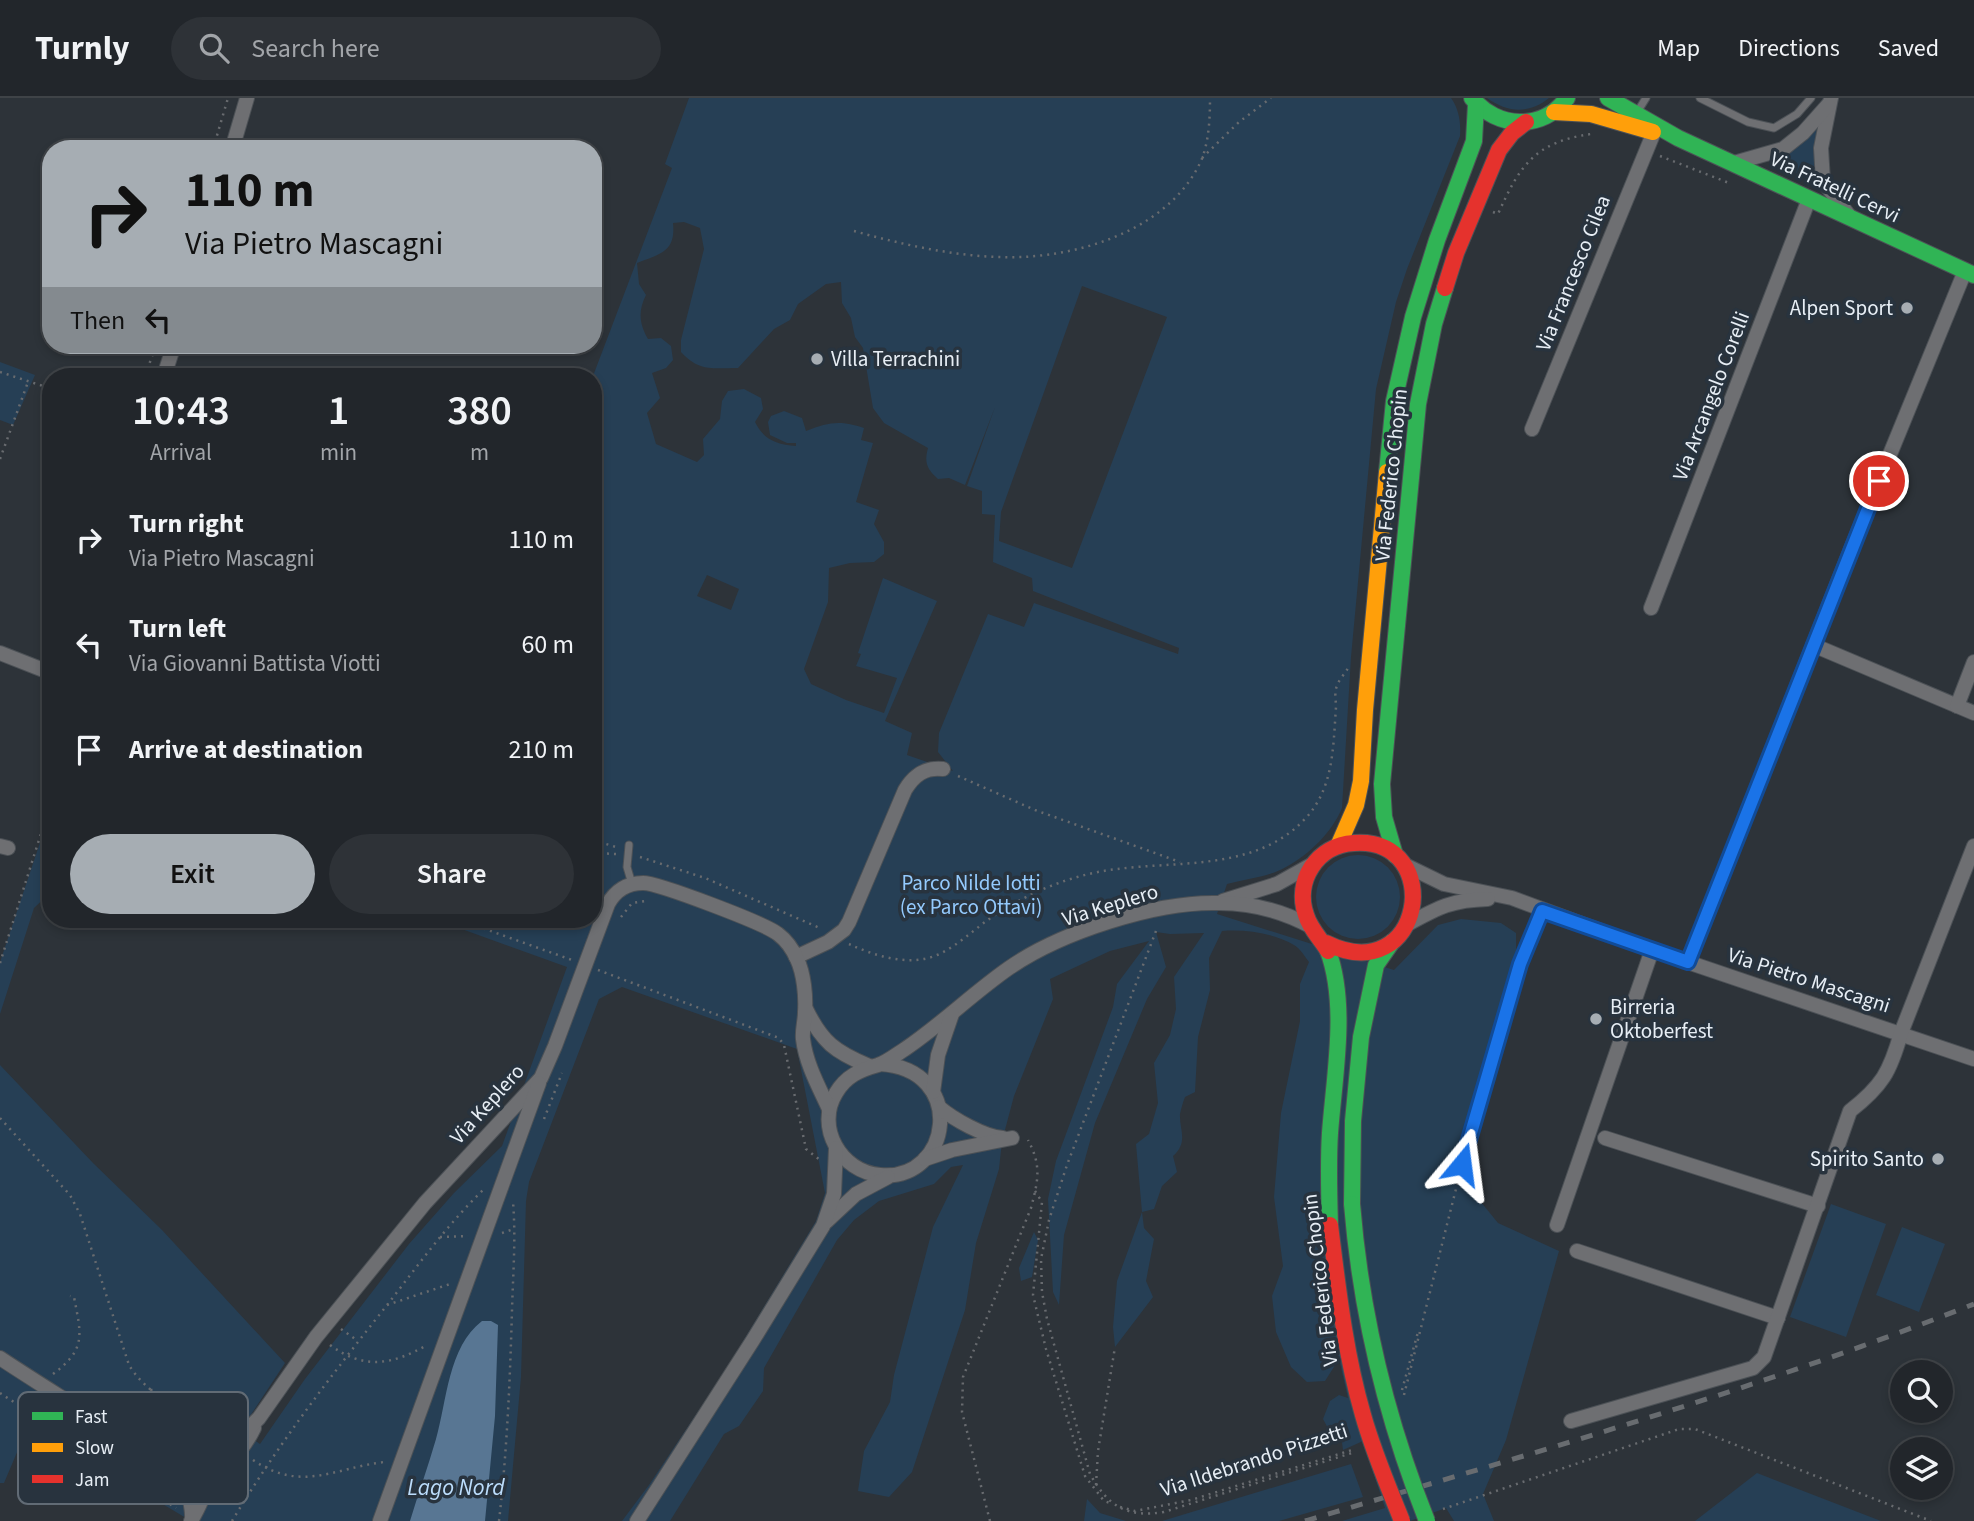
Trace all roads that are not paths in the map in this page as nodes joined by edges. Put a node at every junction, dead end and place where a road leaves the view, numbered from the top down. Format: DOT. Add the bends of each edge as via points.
graph roads {
  1 [pos="247,98"];
  2 [pos="1567,98"];
  3 [pos="1608,98"];
  4 [pos="1646,98"];
  5 [pos="1700,98"];
  6 [pos="1811,98"];
  7 [pos="1474,101"];
  8 [pos="1830,101"];
  9 [pos="1554,112"];
  10 [pos="1636,114"];
  11 [pos="1526,122"];
  12 [pos="1654,132"];
  13 [pos="1678,138"];
  14 [pos="235,140"];
  15 [pos="1734,163"];
  16 [pos="1809,198"];
  17 [pos="1851,218"];
  18 [pos="1970,273"];
  19 [pos="1532,429"];
  20 [pos="1651,608"];
  21 [pos="1813,645"];
  22 [pos="0,653"];
  23 [pos="1974,663"];
  24 [pos="42,669"];
  25 [pos="1957,706"];
  26 [pos="1974,713"];
  27 [pos="943,769"];
  28 [pos="1339,844"];
  29 [pos="629,845"];
  30 [pos="1974,846"];
  31 [pos="1400,860"];
  32 [pos="1313,864"];
  33 [pos="633,884"];
  34 [pos="1512,898"];
  35 [pos="1218,903"];
  36 [pos="1542,911"];
  37 [pos="602,921"];
  38 [pos="1408,924"];
  39 [pos="1310,926"];
  40 [pos="599,928"];
  41 [pos="1392,942"];
  42 [pos="1326,943"];
  43 [pos="1652,950"];
  44 [pos="796,957"];
  45 [pos="1688,962"];
  46 [pos="806,1009"];
  47 [pos="952,1014"];
  48 [pos="1901,1033"];
  49 [pos="1974,1059"];
  50 [pos="874,1065"];
  51 [pos="541,1078"];
  52 [pos="933,1093"];
  53 [pos="939,1107"];
  54 [pos="829,1109"];
  55 [pos="1605,1138"];
  56 [pos="836,1148"];
  57 [pos="924,1159"];
  58 [pos="1462,1163"];
  59 [pos="895,1175"];
  60 [pos="1818,1206"];
  61 [pos="1556,1225"];
  62 [pos="822,1226"];
  63 [pos="1577,1251"];
  64 [pos="1779,1318"];
  65 [pos="4,1359"];
  66 [pos="52,1392"];
  67 [pos="1571,1422"];
  68 [pos="248,1441"];
  69 [pos="202,1504"];
  70 [pos="1431,1516"];
  71 [pos="191,1520"];
  72 [pos="380,1521"];
  73 [pos="638,1521"];
  74 [pos="1402,1521"];
  1 -- 14 [label="street"];
  2 -- 9 [label="main road, Via Fratelli Cervi"];
  3 -- 10 [label="main road, Via Fratelli Cervi"];
  4 -- 10 [label="lane"];
  5 -- 6 [label="lane" via="1748,122 1774,128 1797,114"];
  7 -- 11 [label="main road" via="1493,116"];
  7 -- 28 [label="main road, Via Federico Chopin" via="1474,141 1417,304 1394,401 1361,781"];
  8 -- 15 [label="street" via="1783,149"];
  8 -- 17 [label="street" via="1821,148 1823,181"];
  9 -- 11 [label="main road, Via Fratelli Cervi"];
  9 -- 12 [label="main road, Via Fratelli Cervi" via="1591,114"];
  10 -- 13 [label="main road, Via Fratelli Cervi"];
  11 -- 31 [label="main road, Via Federico Chopin" via="1499,150 1456,253 1434,324 1418,404 1382,784 1384,817"];
  12 -- 13 [label="main road, Via Fratelli Cervi"];
  12 -- 19 [label="street, Via Francesco Cilea"];
  13 -- 15 [label="main road, Via Fratelli Cervi"];
  15 -- 16 [label="main road, Via Fratelli Cervi"];
  16 -- 17 [label="main road, Via Fratelli Cervi"];
  16 -- 20 [label="street, Via Arcangelo Corelli"];
  17 -- 18 [label="main road, Via Fratelli Cervi"];
  18 -- 21 [label="street"];
  21 -- 25 [label="street"];
  21 -- 45 [label="street"];
  22 -- 24 [label="street"];
  23 -- 25 [label="street"];
  25 -- 26 [label="street"];
  27 -- 44 [label="street" via="921,772 905,790 849,922 836,937"];
  28 -- 31 [label="main road" via="1369,842 1383,846"];
  28 -- 32 [label="main road, Via Federico Chopin"];
  29 -- 33 [label="lane" via="627,867"];
  30 -- 48 [label="street"];
  31 -- 34 [label="street, Via Pietro Mascagni" via="1444,884"];
  31 -- 38 [label="main road, Via Federico Chopin" via="1415,894"];
  32 -- 35 [label="street" via="1278,884"];
  32 -- 39 [label="main road" via="1302,895"];
  33 -- 37 [label="street, Via Keplero" via="612,897"];
  33 -- 44 [label="street" via="659,886 760,923 780,935"];
  34 -- 36 [label="street, Via Pietro Mascagni"];
  34 -- 38 [label="street, Via Pietro Mascagni" via="1444,904"];
  35 -- 39 [label="street" via="1277,911"];
  35 -- 47 [label="street, Via Keplero" via="1146,912 1069,938 1010,967"];
  36 -- 43 [label="street, Via Pietro Mascagni"];
  36 -- 58 [label="street" via="1520,964"];
  38 -- 41 [label="main road, Via Federico Chopin"];
  39 -- 42 [label="main road, Via Federico Chopin"];
  40 -- 51 [label="street, Via Keplero"];
  41 -- 42 [label="main road, Via Federico Chopin" via="1359,953"];
  41 -- 70 [label="main road, Via Federico Chopin, bridge" via="1376,965 1361,1037 1352,1204 1357,1270 1381,1390 1396,1442"];
  42 -- 74 [label="main road, Via Federico Chopin, bridge" via="1338,1003 1330,1225 1341,1317 1371,1443"];
  43 -- 45 [label="street, Via Pietro Mascagni"];
  43 -- 61 [label="street"];
  44 -- 46 [label="street"];
  45 -- 48 [label="street, Via Pietro Mascagni"];
  46 -- 50 [label="street" via="831,1046"];
  46 -- 54 [label="street" via="806,1057"];
  47 -- 50 [label="street, Via Keplero" via="905,1049"];
  47 -- 52 [label="street" via="938,1055"];
  48 -- 49 [label="street, Via Pietro Mascagni"];
  48 -- 60 [label="street" via="1893,1064 1870,1096 1850,1111"];
  50 -- 52 [label="street" via="911,1070"];
  50 -- 54 [label="street" via="843,1082"];
  51 -- 68 [label="street, Via Keplero" via="425,1203 316,1337"];
  51 -- 72 [label="street"];
  52 -- 53 [label="street"];
  53 -- 57 [label="street" via="940,1130"];
  53 -- 57 [label="street" via="987,1135 1012,1138"];
  54 -- 56 [label="street"];
  55 -- 60 [label="street"];
  56 -- 59 [label="street" via="844,1159 867,1173"];
  56 -- 62 [label="street" via="834,1194"];
  57 -- 59 [label="street"];
  59 -- 62 [label="street" via="856,1194"];
  60 -- 64 [label="street"];
  62 -- 73 [label="street"];
  63 -- 64 [label="street"];
  64 -- 67 [label="street" via="1765,1357 1753,1368"];
  65 -- 66 [label="street"];
  69 -- 71 [label="street"];
}
